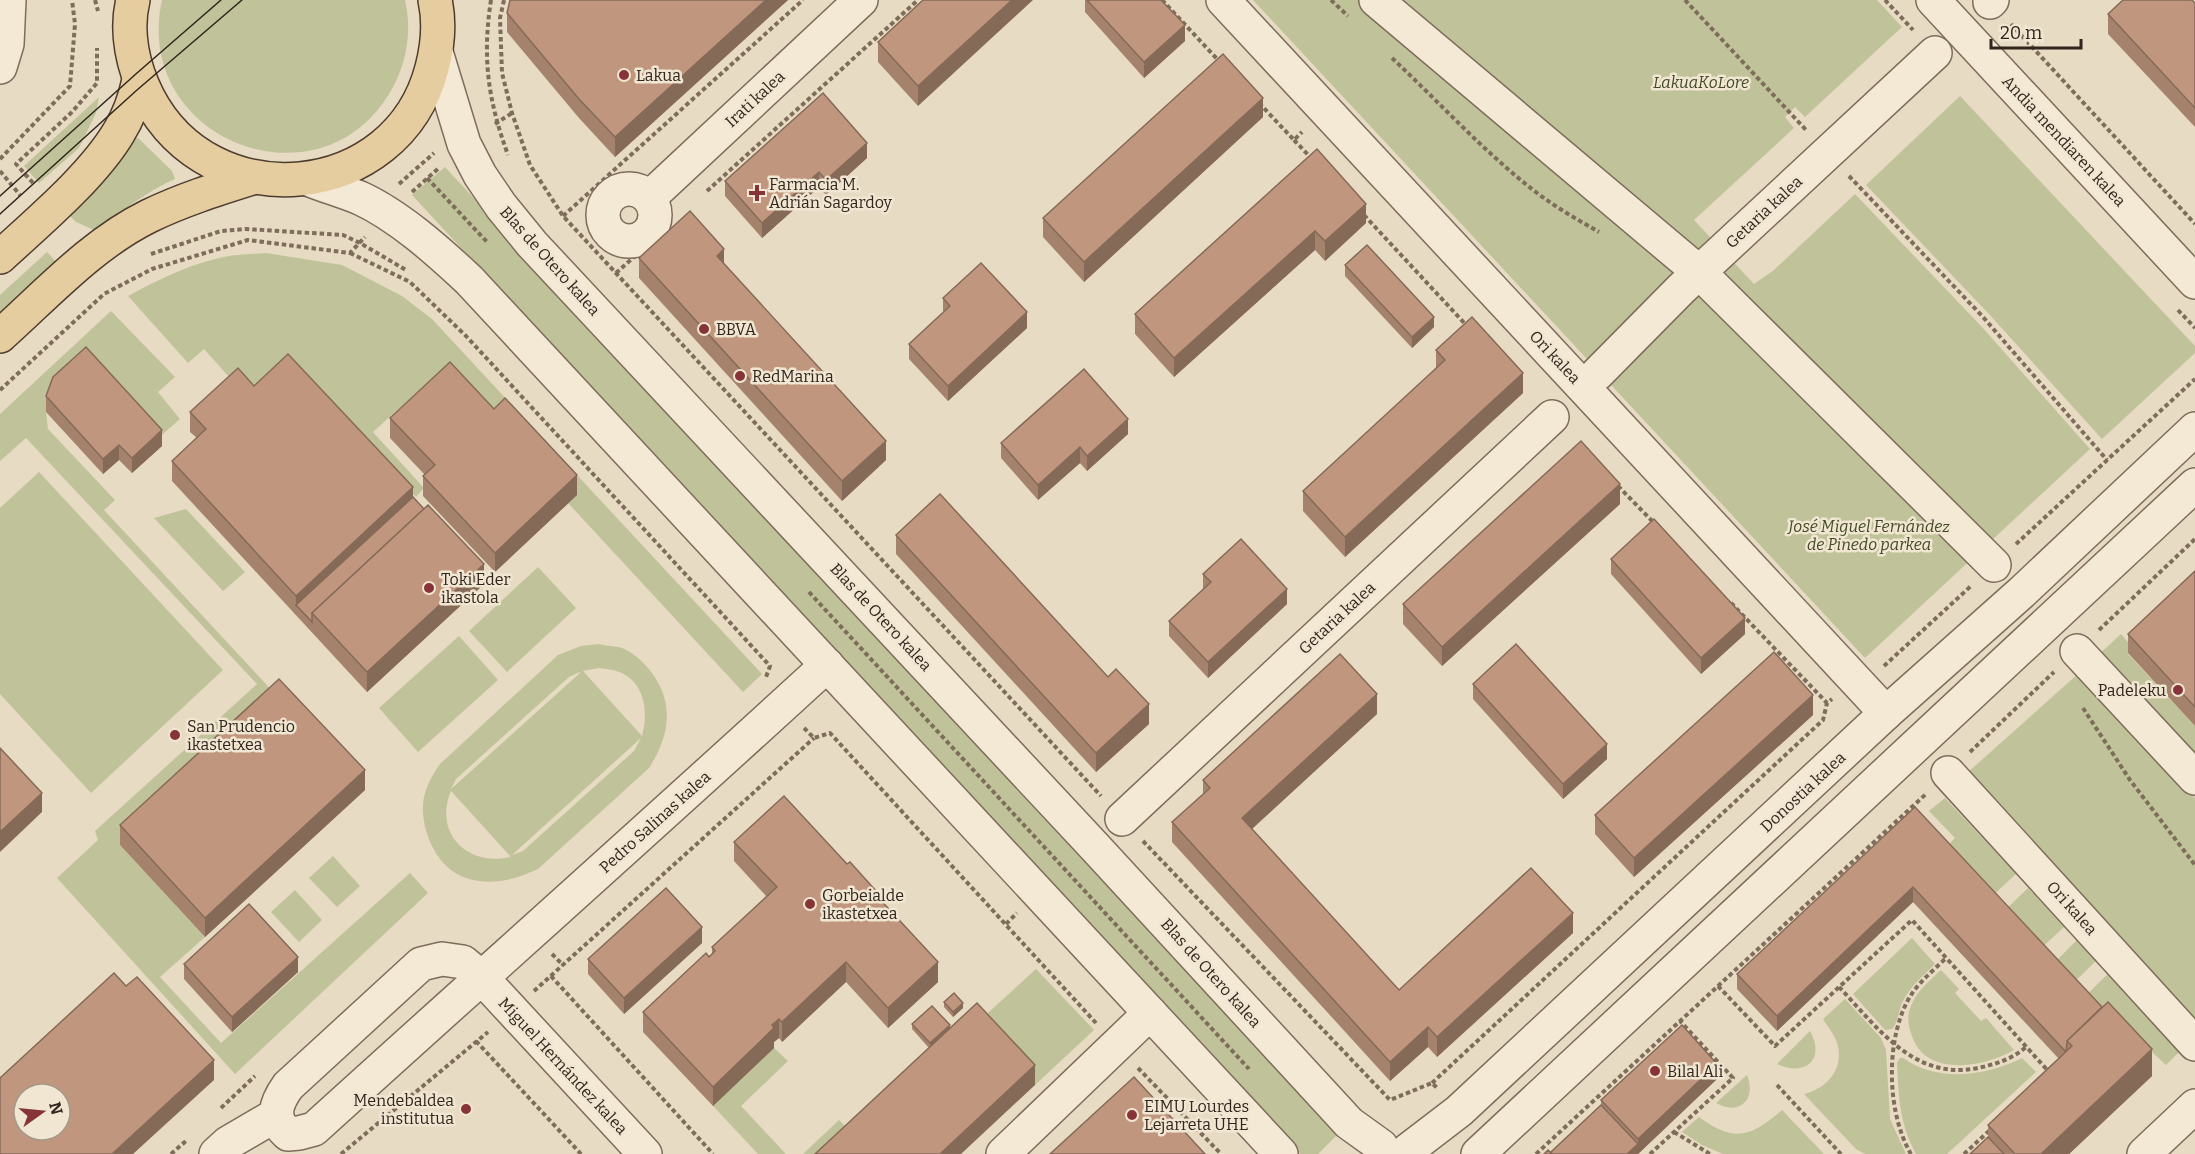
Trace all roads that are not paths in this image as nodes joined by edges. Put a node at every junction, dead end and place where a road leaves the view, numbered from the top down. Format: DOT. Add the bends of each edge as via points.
graph roads {
  1 [pos="9,0"];
  2 [pos="861,0"];
  3 [pos="1223,0"];
  4 [pos="1933,0"];
  5 [pos="131,2"];
  6 [pos="438,3"];
  7 [pos="1365,12"];
  8 [pos="436,52"];
  9 [pos="1935,53"];
  10 [pos="0,67"];
  11 [pos="139,80"];
  12 [pos="252,178"];
  13 [pos="308,179"];
  14 [pos="649,198"];
  15 [pos="0,257"];
  16 [pos="1700,273"];
  17 [pos="2195,282"];
  18 [pos="0,336"];
  19 [pos="1597,374"];
  20 [pos="1552,417"];
  21 [pos="2195,429"];
  22 [pos="2195,484"];
  23 [pos="1994,564"];
  24 [pos="2077,651"];
  25 [pos="827,665"];
  26 [pos="1886,713"];
  27 [pos="1948,773"];
  28 [pos="2195,778"];
  29 [pos="1122,819"];
  30 [pos="482,978"];
  31 [pos="1150,1013"];
  32 [pos="2195,1044"];
  33 [pos="2195,1106"];
  34 [pos="276,1115"];
  35 [pos="1389,1151"];
  36 [pos="216,1154"];
  37 [pos="645,1154"];
  38 [pos="1004,1154"];
  39 [pos="1281,1154"];
  40 [pos="1478,1154"];
  41 [pos="2144,1154"];
  1 -- 10 [label="street" via="7,44"];
  2 -- 14 [label="street, Irati kalea"];
  3 -- 26 [label="street, Ori kalea"];
  4 -- 17 [label="street, Andia mendiaren kalea"];
  5 -- 11 [label="main road" via="130,40"];
  6 -- 8 [label="main road"];
  7 -- 16 [label="street"];
  8 -- 13 [label="main road" via="418,104 382,146 334,173"];
  8 -- 35 [label="street, Blas de Otero kalea" via="462,137 480,175 532,244 1349,1123"];
  9 -- 16 [label="street, Getaria kalea"];
  11 -- 12 [label="main road" via="174,135 224,169"];
  11 -- 15 [label="main road" via="119,133 89,171"];
  12 -- 13 [label="main road"];
  12 -- 18 [label="main road" via="172,205 123,230"];
  13 -- 25 [label="street" via="360,198 436,248"];
  16 -- 19 [label="street, Getaria kalea"];
  16 -- 23 [label="street"];
  20 -- 29 [label="street, Getaria kalea"];
  21 -- 26 [label="street, Donostia kalea"];
  22 -- 40 [label="street"];
  24 -- 28 [label="street"];
  25 -- 30 [label="street, Pedro Salinas kalea"];
  25 -- 31 [label="street"];
  26 -- 35 [label="street, Donostia kalea" via="1459,1111"];
  27 -- 32 [label="street, Ori kalea"];
  30 -- 34 [label="street, Pedro Salinas kalea" via="314,1129 288,1134 280,1127"];
  30 -- 34 [label="street" via="463,962 442,959 421,964 288,1086 278,1100"];
  30 -- 37 [label="street, Miguel Hernández kalea"];
  31 -- 38 [label="street"];
  31 -- 39 [label="street"];
  33 -- 41 [label="street"];
  34 -- 36 [label="street"];
}
